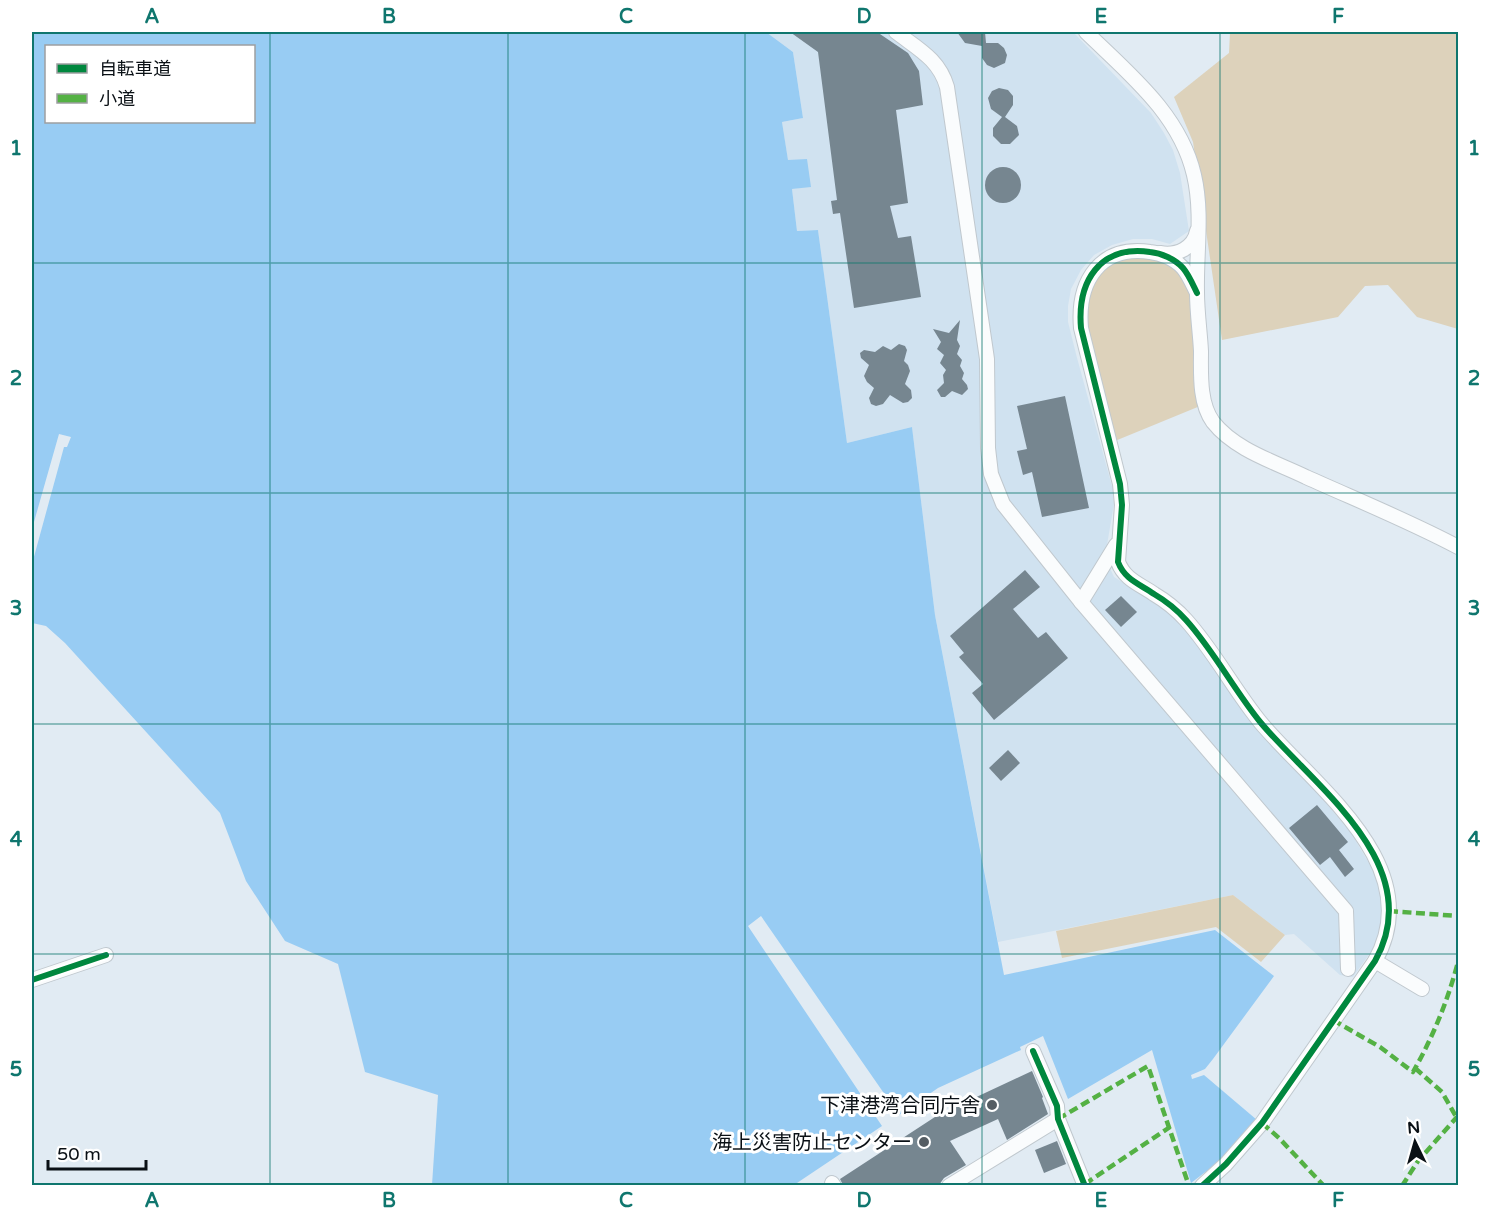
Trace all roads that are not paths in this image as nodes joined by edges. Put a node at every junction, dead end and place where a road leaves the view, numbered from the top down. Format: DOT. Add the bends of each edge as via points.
graph roads {
  1 [pos="896,32"];
  2 [pos="1086,32"];
  3 [pos="1198,226"];
  4 [pos="1158,253"];
  5 [pos="1197,293"];
  6 [pos="1118,543"];
  7 [pos="1458,547"];
  8 [pos="1081,602"];
  9 [pos="106,955"];
  10 [pos="1375,961"];
  11 [pos="1348,969"];
  12 [pos="32,980"];
  13 [pos="1422,989"];
  14 [pos="1034,1051"];
  15 [pos="1058,1119"];
  16 [pos="951,1185"];
  17 [pos="1085,1185"];
  18 [pos="1202,1185"];
  1 -- 8 [label="street" via="933,61 943,73 947,87 987,359 988,448 993,481 1003,504"];
  2 -- 3 [label="street" via="1152,97 1179,137 1194,175"];
  3 -- 4 [label="street" via="1196,239 1185,249"];
  3 -- 5 [label="street"];
  4 -- 5 [label="street" via="1182,267"];
  4 -- 6 [label="street" via="1128,251 1099,264 1081,300 1081,327 1120,484"];
  5 -- 7 [label="street" via="1205,404 1213,421 1227,435 1266,458"];
  6 -- 8 [label="street"];
  6 -- 10 [label="street" via="1121,571 1186,620 1260,722 1343,810 1378,863 1389,895 1389,911 1386,940"];
  8 -- 11 [label="street" via="1346,911"];
  9 -- 12 [label="street"];
  10 -- 13 [label="street"];
  10 -- 18 [label="street" via="1262,1124 1227,1164"];
  14 -- 15 [label="street" via="1057,1106"];
  15 -- 16 [label="street"];
  15 -- 17 [label="street"];
}
